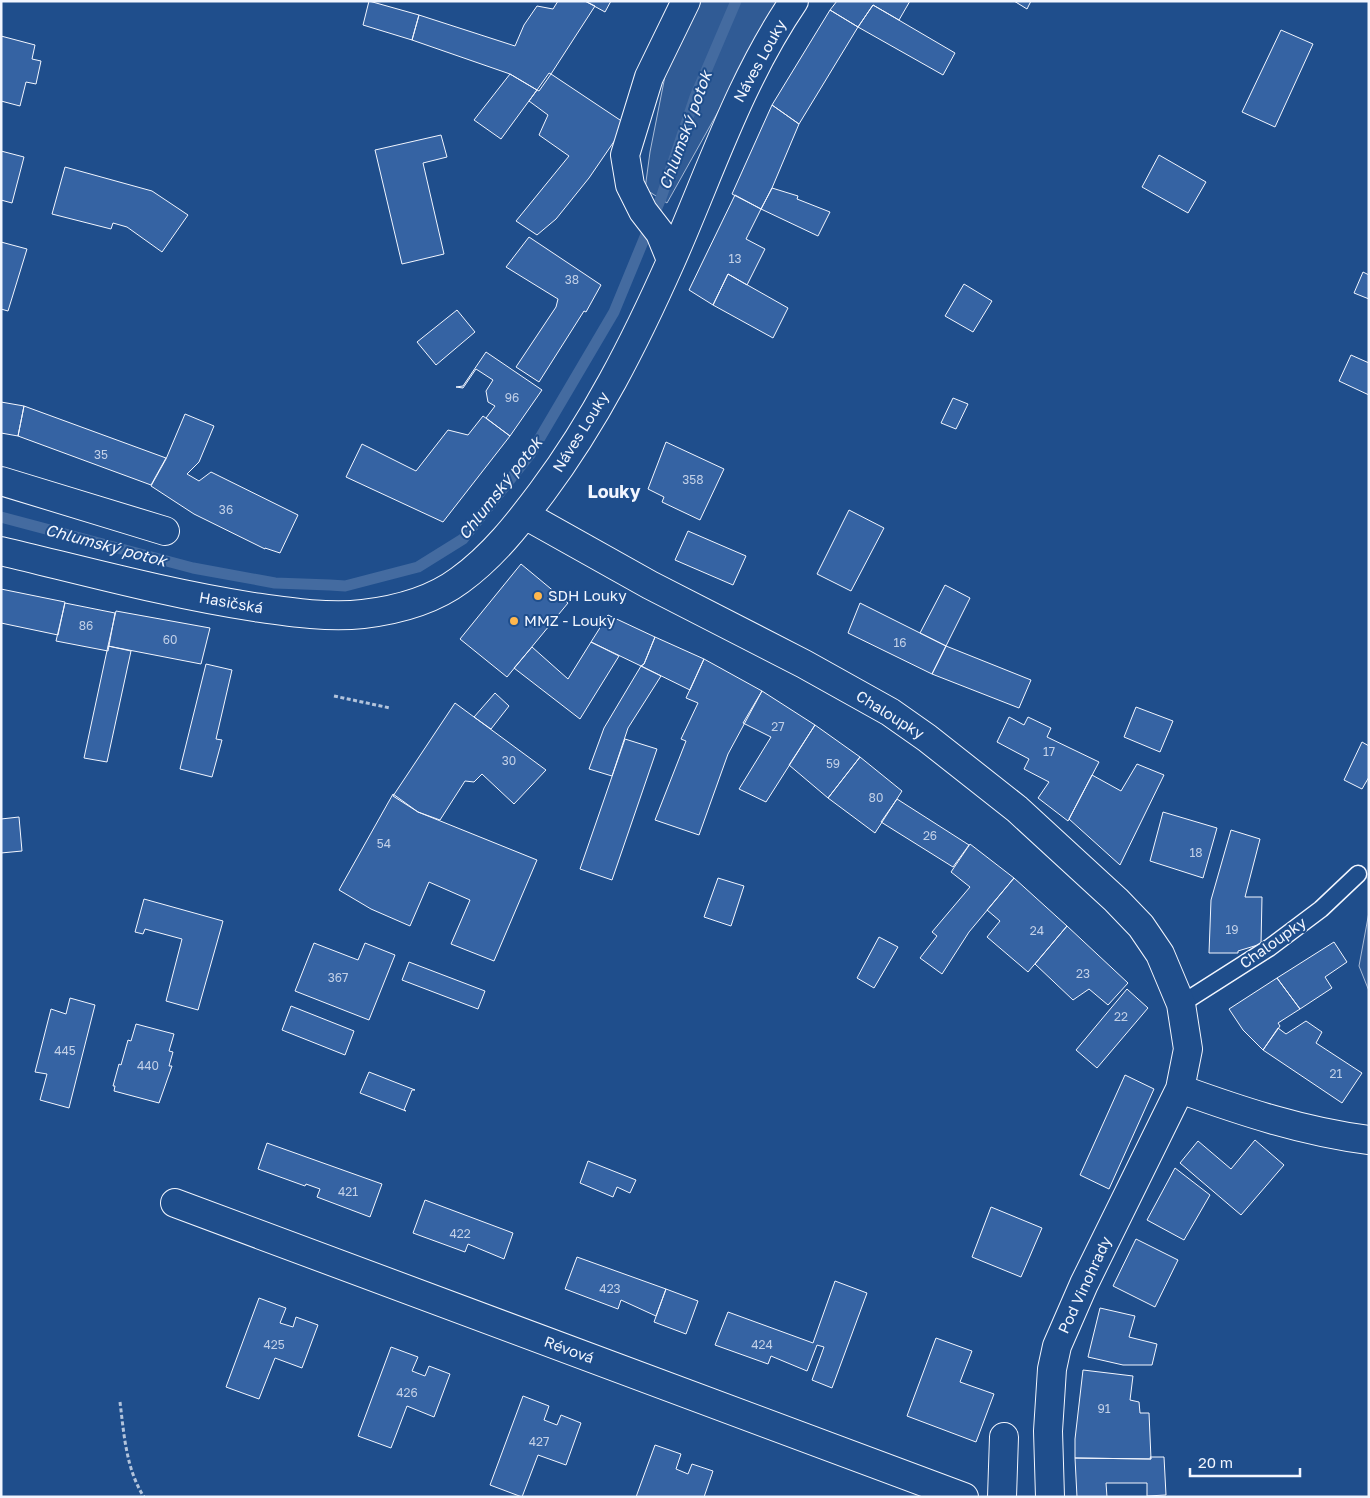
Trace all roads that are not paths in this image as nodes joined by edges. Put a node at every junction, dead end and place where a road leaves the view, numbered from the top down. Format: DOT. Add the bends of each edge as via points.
graph roads {
  1 [pos="686,1"];
  2 [pos="794,1"];
  3 [pos="671,260"];
  4 [pos="1,481"];
  5 [pos="525,515"];
  6 [pos="165,531"];
  7 [pos="1,551"];
  8 [pos="460,581"];
  9 [pos="1358,874"];
  10 [pos="1181,1004"];
  11 [pos="1180,1089"];
  12 [pos="1369,1140"];
  13 [pos="175,1202"];
  14 [pos="1004,1437"];
  15 [pos="964,1497"];
  16 [pos="1002,1497"];
  17 [pos="1050,1497"];
  1 -- 3 [label="street" via="649,77 626,156 630,185 660,233"];
  2 -- 3 [label="street, Náves Louky" via="749,77"];
  3 -- 5 [label="street, Náves Louky" via="624,361 566,460"];
  4 -- 6 [label="street"];
  5 -- 8 [label="street, Náves Louky" via="500,546"];
  5 -- 10 [label="street, Chaloupky" via="650,585 813,669 890,712 927,738 1017,809 1141,926 1160,954"];
  7 -- 8 [label="street, Hasičská" via="230,604 322,614 362,614 408,606"];
  9 -- 10 [label="lane, Chaloupky" via="1321,909 1269,948"];
  10 -- 11 [label="street, Chaloupky" via="1188,1049"];
  11 -- 12 [label="street" via="1255,1115 1338,1136"];
  11 -- 17 [label="street, Pod Vinohrady" via="1057,1346 1052,1369 1048,1431"];
  13 -- 15 [label="street, Révová"];
  14 -- 16 [label="street"];
}
